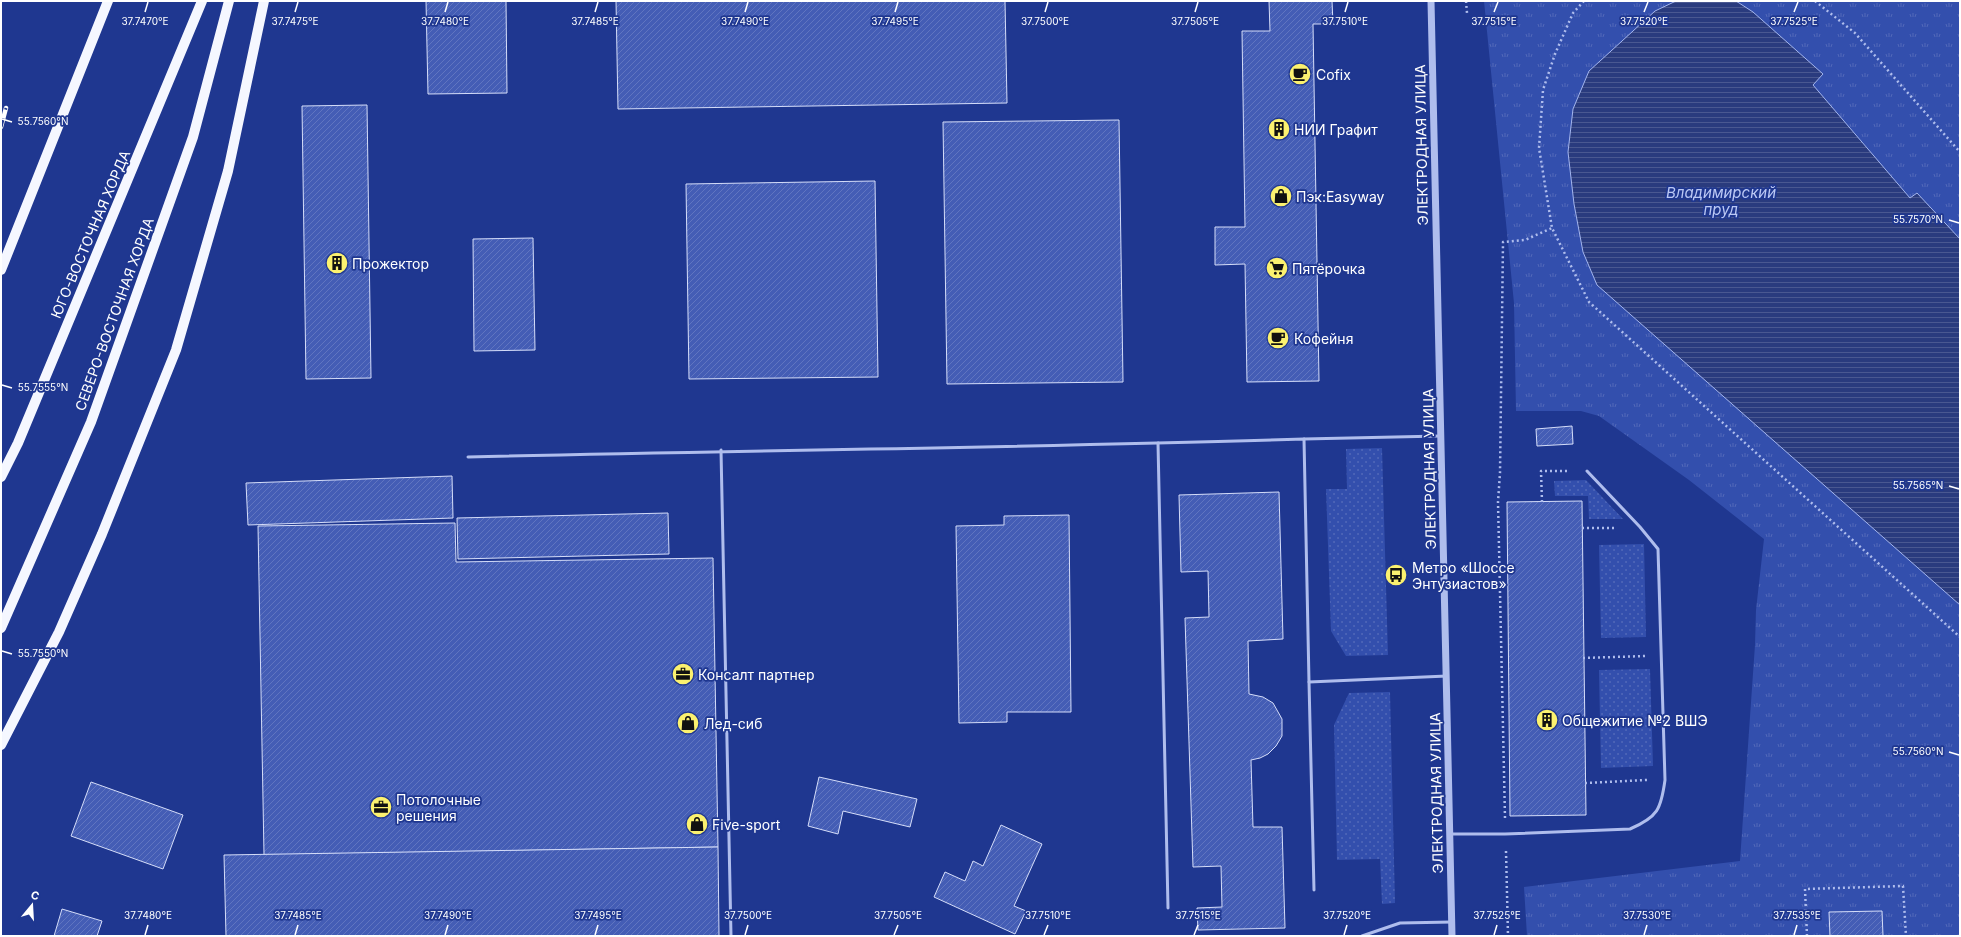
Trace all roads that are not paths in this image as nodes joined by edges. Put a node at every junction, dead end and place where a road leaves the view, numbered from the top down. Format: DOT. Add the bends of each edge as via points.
graph roads {
  1 [pos="108,1"];
  2 [pos="202,1"];
  3 [pos="229,1"];
  4 [pos="264,1"];
  5 [pos="1431,1"];
  6 [pos="1,270"];
  7 [pos="1441,436"];
  8 [pos="1304,438"];
  9 [pos="1158,443"];
  10 [pos="721,450"];
  11 [pos="468,458"];
  12 [pos="1587,471"];
  13 [pos="1,477"];
  14 [pos="1,628"];
  15 [pos="1447,676"];
  16 [pos="1309,682"];
  17 [pos="1,745"];
  18 [pos="1450,834"];
  19 [pos="1314,890"];
  20 [pos="1168,908"];
  21 [pos="1452,922"];
  22 [pos="731,936"];
  23 [pos="1362,936"];
  24 [pos="1452,936"];
  1 -- 6 [label="main road"];
  2 -- 13 [label="main road, ЮГО-ВОСТОЧНАЯ ХОРДА" via="18,443"];
  3 -- 14 [label="main road, СЕВЕРО-ВОСТОЧНАЯ ХОРДА" via="193,137 91,422"];
  4 -- 17 [label="main road" via="228,171 176,350 102,534 59,632"];
  5 -- 7 [label="street, ЭЛЕКТРОДНАЯ УЛИЦА"];
  7 -- 8 [label="lane"];
  7 -- 15 [label="street, ЭЛЕКТРОДНАЯ УЛИЦА"];
  8 -- 9 [label="lane"];
  8 -- 16 [label="lane"];
  9 -- 10 [label="lane"];
  9 -- 20 [label="lane"];
  10 -- 11 [label="lane"];
  10 -- 22 [label="lane"];
  12 -- 18 [label="lane" via="1658,549 1665,780 1662,800 1656,814 1630,829"];
  15 -- 16 [label="lane"];
  15 -- 18 [label="street, ЭЛЕКТРОДНАЯ УЛИЦА"];
  16 -- 19 [label="lane"];
  18 -- 21 [label="street, ЭЛЕКТРОДНАЯ УЛИЦА"];
  21 -- 23 [label="lane" via="1400,923"];
  21 -- 24 [label="street, ЭЛЕКТРОДНАЯ УЛИЦА"];
}
